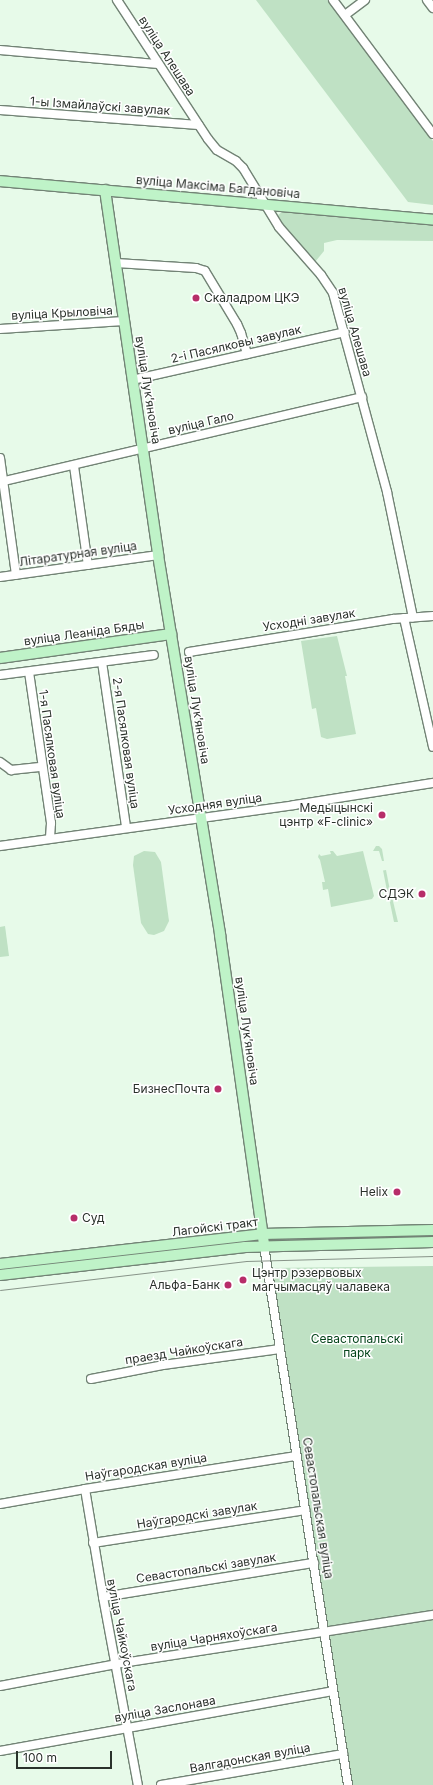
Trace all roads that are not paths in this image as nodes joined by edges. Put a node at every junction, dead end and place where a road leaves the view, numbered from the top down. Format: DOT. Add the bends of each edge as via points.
graph roads {
  1 [pos="117,0"];
  2 [pos="333,0"];
  3 [pos="365,0"];
  4 [pos="427,0"];
  5 [pos="433,8"];
  6 [pos="345,15"];
  7 [pos="0,50"];
  8 [pos="158,64"];
  9 [pos="0,110"];
  10 [pos="198,125"];
  11 [pos="433,134"];
  12 [pos="0,181"];
  13 [pos="105,190"];
  14 [pos="264,204"];
  15 [pos="433,220"];
  16 [pos="116,263"];
  17 [pos="124,321"];
  18 [pos="0,329"];
  19 [pos="345,332"];
  20 [pos="247,354"];
  21 [pos="132,380"];
  22 [pos="362,397"];
  23 [pos="144,448"];
  24 [pos="0,458"];
  25 [pos="74,466"];
  26 [pos="2,482"];
  27 [pos="158,555"];
  28 [pos="88,565"];
  29 [pos="16,575"];
  30 [pos="0,577"];
  31 [pos="433,616"];
  32 [pos="413,617"];
  33 [pos="404,618"];
  34 [pos="171,634"];
  35 [pos="189,652"];
  36 [pos="154,655"];
  37 [pos="0,658"];
  38 [pos="102,662"];
  39 [pos="28,672"];
  40 [pos="0,675"];
  41 [pos="433,747"];
  42 [pos="0,762"];
  43 [pos="42,767"];
  44 [pos="433,783"];
  45 [pos="201,818"];
  46 [pos="126,827"];
  47 [pos="50,838"];
  48 [pos="0,846"];
  49 [pos="433,1230"];
  50 [pos="262,1234"];
  51 [pos="433,1242"];
  52 [pos="264,1246"];
  53 [pos="0,1264"];
  54 [pos="0,1275"];
  55 [pos="280,1349"];
  56 [pos="91,1379"];
  57 [pos="296,1456"];
  58 [pos="84,1489"];
  59 [pos="0,1504"];
  60 [pos="304,1510"];
  61 [pos="93,1543"];
  62 [pos="314,1563"];
  63 [pos="103,1597"];
  64 [pos="433,1615"];
  65 [pos="324,1631"];
  66 [pos="116,1664"];
  67 [pos="0,1686"];
  68 [pos="333,1692"];
  69 [pos="128,1728"];
  70 [pos="0,1752"];
  71 [pos="343,1754"];
  72 [pos="138,1785"];
  73 [pos="160,1785"];
  74 [pos="348,1785"];
  1 -- 8 [label="street, вуліца Алешава"];
  2 -- 6 [label="street"];
  3 -- 6 [label="street"];
  4 -- 5 [label="street"];
  6 -- 11 [label="street"];
  7 -- 8 [label="street"];
  8 -- 10 [label="street, вуліца Алешава"];
  9 -- 10 [label="street, 1-ы Ізмайлаўскі завулак"];
  10 -- 14 [label="street, вуліца Алешава" via="215,148 243,168"];
  12 -- 13 [label="main road, вуліца Максіма Багдановіча"];
  13 -- 14 [label="main road, вуліца Максіма Багдановіча"];
  13 -- 16 [label="main road, вуліца Лукʼяновіча"];
  14 -- 15 [label="main road, вуліца Максіма Багдановіча"];
  14 -- 19 [label="street, вуліца Алешава" via="279,227 330,286"];
  16 -- 17 [label="main road, вуліца Лукʼяновіча"];
  16 -- 20 [label="street" via="196,268 205,271 239,328"];
  17 -- 18 [label="street, вуліца Крыловіча"];
  17 -- 21 [label="main road, вуліца Лукʼяновіча"];
  19 -- 20 [label="street, 2-і Пасялковы завулак"];
  19 -- 22 [label="street, вуліца Алешава"];
  20 -- 21 [label="street, 2-і Пасялковы завулак"];
  21 -- 23 [label="main road, вуліца Лукʼяновіча"];
  22 -- 23 [label="street, вуліца Гало"];
  22 -- 32 [label="street, вуліца Алешава" via="387,492"];
  23 -- 25 [label="street, вуліца Гало"];
  23 -- 27 [label="main road, вуліца Лукʼяновіча"];
  24 -- 26 [label="street"];
  25 -- 26 [label="street, вуліца Гало"];
  25 -- 28 [label="street"];
  26 -- 29 [label="street"];
  27 -- 28 [label="street, Літаратурная вуліца"];
  27 -- 34 [label="main road, вуліца Лукʼяновіча"];
  28 -- 29 [label="street, Літаратурная вуліца"];
  29 -- 30 [label="street, Літаратурная вуліца"];
  31 -- 32 [label="street, Усходні завулак"];
  32 -- 33 [label="street, Усходні завулак"];
  33 -- 35 [label="street, Усходні завулак"];
  33 -- 41 [label="street"];
  34 -- 37 [label="main road, вуліца Леаніда Бяды"];
  34 -- 45 [label="main road, вуліца Лукʼяновіча"];
  36 -- 38 [label="street"];
  38 -- 39 [label="street"];
  38 -- 46 [label="street, 2-я Пасялковая вуліца"];
  39 -- 40 [label="street"];
  39 -- 43 [label="street, 1-я Пасялковая вуліца"];
  42 -- 43 [label="street" via="11,770"];
  43 -- 47 [label="street, 1-я Пасялковая вуліца" via="51,823"];
  44 -- 45 [label="street, Усходняя вуліца"];
  45 -- 46 [label="street, Усходняя вуліца"];
  45 -- 50 [label="main road, вуліца Лукʼяновіча"];
  46 -- 47 [label="street, Усходняя вуліца"];
  47 -- 48 [label="street, Усходняя вуліца"];
  49 -- 50 [label="main road, Лагойскі тракт"];
  50 -- 52 [label="main road, Севастопальская вуліца"];
  50 -- 53 [label="main road, Лагойскі тракт"];
  51 -- 52 [label="main road, Лагойскі тракт"];
  52 -- 54 [label="main road, Лагойскі тракт"];
  52 -- 55 [label="street, Севастопальская вуліца"];
  55 -- 56 [label="street, праезд Чайкоўскага" via="162,1365"];
  55 -- 57 [label="street, Севастопальская вуліца"];
  57 -- 58 [label="street, Наўгародская вуліца"];
  57 -- 60 [label="street, Севастопальская вуліца"];
  58 -- 59 [label="street, Наўгародская вуліца"];
  58 -- 61 [label="street, вуліца Чайкоўскага"];
  60 -- 61 [label="street, Наўгародскі завулак"];
  60 -- 62 [label="street, Севастопальская вуліца"];
  61 -- 63 [label="street, вуліца Чайкоўскага"];
  62 -- 63 [label="street, Севастопальскі завулак"];
  62 -- 65 [label="street, Севастопальская вуліца"];
  63 -- 66 [label="street, вуліца Чайкоўскага"];
  64 -- 65 [label="street, вуліца Чарняхоўскага"];
  65 -- 66 [label="street, вуліца Чарняхоўскага"];
  65 -- 68 [label="street, Севастопальская вуліца"];
  66 -- 67 [label="street, вуліца Чарняхоўскага"];
  66 -- 69 [label="street, вуліца Чайкоўскага"];
  68 -- 69 [label="street, вуліца Заслонава"];
  68 -- 71 [label="street, Севастопальская вуліца"];
  69 -- 70 [label="street, вуліца Заслонава"];
  69 -- 72 [label="street, вуліца Чайкоўскага"];
  71 -- 73 [label="street, Валгадонская вуліца"];
  71 -- 74 [label="street, Севастопальская вуліца"];
}
